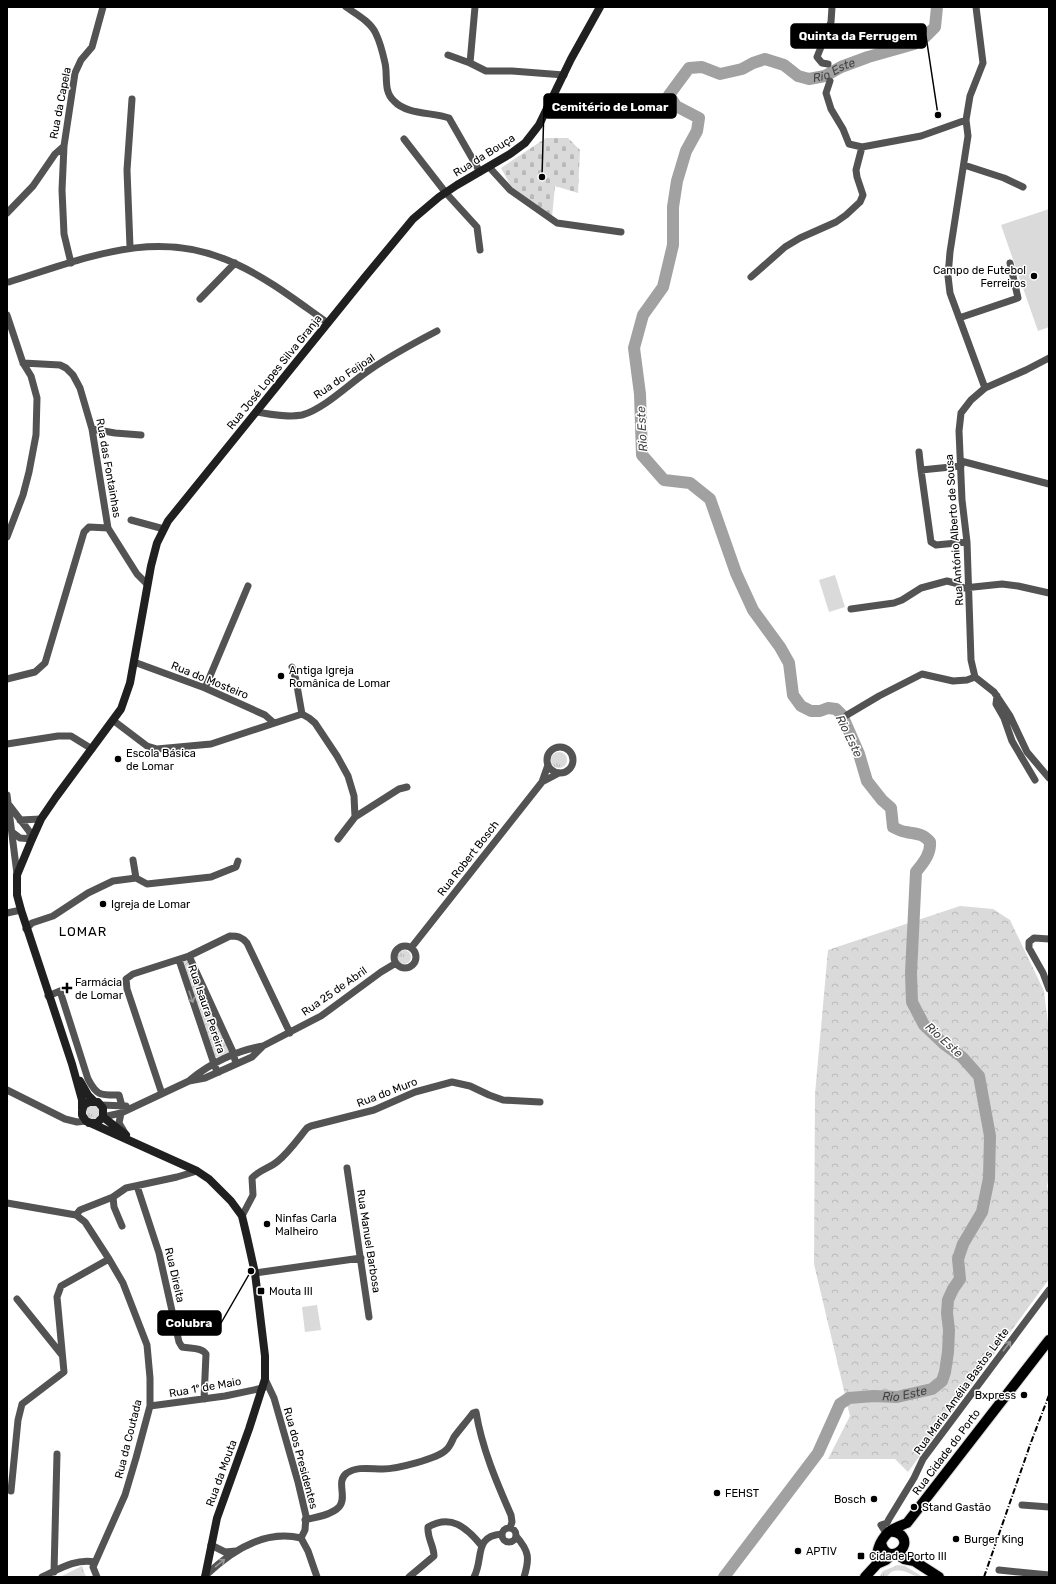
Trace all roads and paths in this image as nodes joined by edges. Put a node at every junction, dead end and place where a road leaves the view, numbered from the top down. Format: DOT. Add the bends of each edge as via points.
graph roads {
  1 [pos="103,7"];
  2 [pos="346,7"];
  3 [pos="475,7"];
  4 [pos="600,7"];
  5 [pos="832,7"];
  6 [pos="976,7"];
  7 [pos="448,55"];
  8 [pos="470,63"];
  9 [pos="828,64"];
  10 [pos="564,75"];
  11 [pos="830,81"];
  12 [pos="132,99"];
  13 [pos="966,120"];
  14 [pos="404,138"];
  15 [pos="64,146"];
  16 [pos="862,147"];
  17 [pos="964,165"];
  18 [pos="489,167"];
  19 [pos="480,172"];
  20 [pos="1023,187"];
  21 [pos="446,193"];
  22 [pos="7,213"];
  23 [pos="621,232"];
  24 [pos="130,248"];
  25 [pos="480,250"];
  26 [pos="71,263"];
  27 [pos="235,263"];
  28 [pos="1010,263"];
  29 [pos="751,277"];
  30 [pos="9,282"];
  31 [pos="200,299"];
  32 [pos="7,316"];
  33 [pos="959,318"];
  34 [pos="328,323"];
  35 [pos="437,331"];
  36 [pos="1049,358"];
  37 [pos="23,363"];
  38 [pos="984,389"];
  39 [pos="256,412"];
  40 [pos="92,429"];
  41 [pos="141,435"];
  42 [pos="919,452"];
  43 [pos="961,464"];
  44 [pos="921,470"];
  45 [pos="1049,484"];
  46 [pos="130,520"];
  47 [pos="108,528"];
  48 [pos="164,529"];
  49 [pos="7,537"];
  50 [pos="967,542"];
  51 [pos="147,584"];
  52 [pos="248,586"];
  53 [pos="968,588"];
  54 [pos="1049,593"];
  55 [pos="851,609"];
  56 [pos="134,662"];
  57 [pos="292,667"];
  58 [pos="975,676"];
  59 [pos="7,679"];
  60 [pos="205,688"];
  61 [pos="997,696"];
  62 [pos="302,714"];
  63 [pos="847,714"];
  64 [pos="114,721"];
  65 [pos="274,723"];
  66 [pos="7,744"];
  67 [pos="92,749"];
  68 [pos="548,765"];
  69 [pos="560,773"];
  70 [pos="1049,778"];
  71 [pos="1035,780"];
  72 [pos="542,782"];
  73 [pos="407,786"];
  74 [pos="7,795"];
  75 [pos="9,804"];
  76 [pos="355,817"];
  77 [pos="41,819"];
  78 [pos="20,820"];
  79 [pos="12,832"];
  80 [pos="32,839"];
  81 [pos="338,839"];
  82 [pos="133,860"];
  83 [pos="238,861"];
  84 [pos="18,875"];
  85 [pos="136,878"];
  86 [pos="21,910"];
  87 [pos="7,913"];
  88 [pos="26,929"];
  89 [pos="1049,939"];
  90 [pos="411,948"];
  91 [pos="189,956"];
  92 [pos="179,960"];
  93 [pos="396,963"];
  94 [pos="1049,989"];
  95 [pos="48,996"];
  96 [pos="290,1033"];
  97 [pos="263,1046"];
  98 [pos="234,1055"];
  99 [pos="72,1064"];
  100 [pos="214,1064"];
  101 [pos="236,1064"];
  102 [pos="219,1072"];
  103 [pos="189,1081"];
  104 [pos="7,1090"];
  105 [pos="162,1094"];
  106 [pos="540,1102"];
  107 [pos="97,1103"];
  108 [pos="82,1110"];
  109 [pos="122,1110"];
  110 [pos="55,1113"];
  111 [pos="103,1117"];
  112 [pos="88,1122"];
  113 [pos="128,1136"];
  114 [pos="146,1148"];
  115 [pos="347,1168"];
  116 [pos="197,1171"];
  117 [pos="136,1186"];
  118 [pos="113,1197"];
  119 [pos="7,1203"];
  120 [pos="76,1215"];
  121 [pos="242,1216"];
  122 [pos="122,1226"];
  123 [pos="361,1258"];
  124 [pos="109,1259"];
  125 [pos="255,1273"];
  126 [pos="1049,1290"];
  127 [pos="17,1299"];
  128 [pos="369,1317"];
  129 [pos="1049,1340"];
  130 [pos="62,1356"];
  131 [pos="266,1388"];
  132 [pos="204,1399"];
  133 [pos="150,1406"];
  134 [pos="57,1454"];
  135 [pos="11,1491"];
  136 [pos="1022,1505"];
  137 [pos="1049,1506"];
  138 [pos="305,1520"];
  139 [pos="907,1523"];
  140 [pos="510,1528"];
  141 [pos="884,1533"];
  142 [pos="502,1534"];
  143 [pos="516,1536"];
  144 [pos="301,1538"];
  145 [pos="904,1541"];
  146 [pos="481,1545"];
  147 [pos="211,1546"];
  148 [pos="236,1551"];
  149 [pos="894,1554"];
  150 [pos="914,1561"];
  151 [pos="95,1562"];
  152 [pos="877,1564"];
  153 [pos="999,1570"];
  154 [pos="54,1572"];
  155 [pos="1049,1575"];
  156 [pos="205,1576"];
  157 [pos="42,1577"];
  158 [pos="97,1577"];
  159 [pos="317,1577"];
  160 [pos="409,1577"];
  161 [pos="474,1577"];
  162 [pos="524,1577"];
  163 [pos="865,1577"];
  164 [pos="939,1577"];
  1 -- 15 [label="street, Rua da Capela" via="92,47 81,60 75,73"];
  2 -- 19 [label="street" via="366,21 376,33 386,64 387,91 394,102 408,109 449,118"];
  3 -- 8 [label="street"];
  4 -- 10 [label="main road, Rua da Bouça"];
  5 -- 9 [label="street" via="831,22 817,57 822,63"];
  6 -- 13 [label="street" via="983,64 970,96"];
  7 -- 8 [label="street"];
  8 -- 10 [label="street" via="486,71"];
  10 -- 18 [label="main road, Rua da Bouça" via="538,125 525,143"];
  11 -- 16 [label="street" via="826,93 831,109 849,144"];
  12 -- 24 [label="street" via="127,170"];
  13 -- 16 [label="street" via="921,136"];
  13 -- 17 [label="street" via="968,136"];
  14 -- 21 [label="street"];
  15 -- 22 [label="street, Rua da Capela" via="55,154 33,186"];
  15 -- 26 [label="street" via="64,226"];
  16 -- 29 [label="street" via="856,170 863,195 860,202 836,222 785,247"];
  17 -- 20 [label="street"];
  17 -- 33 [label="street" via="948,276 950,293"];
  18 -- 19 [label="main road, Rua da Bouça"];
  18 -- 23 [label="street" via="510,190 558,223"];
  19 -- 21 [label="main road, Rua da Bouça"];
  21 -- 25 [label="street" via="477,227"];
  21 -- 34 [label="main road, Rua José Lopes Silva Granja" via="408,224"];
  24 -- 26 [label="street"];
  24 -- 27 [label="street" via="179,246"];
  26 -- 30 [label="street"];
  27 -- 31 [label="street"];
  27 -- 34 [label="street"];
  28 -- 33 [label="street" via="1018,298"];
  32 -- 37 [label="street"];
  33 -- 38 [label="street"];
  34 -- 39 [label="main road, Rua José Lopes Silva Granja"];
  35 -- 39 [label="street, Rua do Feijoal" via="368,371 310,412 279,416"];
  36 -- 38 [label="street"];
  37 -- 40 [label="street, Rua das Fontainhas" via="60,365 66,368 80,388"];
  37 -- 49 [label="street" via="31,376 37,398 36,435 23,495"];
  38 -- 43 [label="street, Rua António Alberto de Sousa" via="961,412"];
  39 -- 48 [label="main road, Rua José Lopes Silva Granja"];
  40 -- 41 [label="street"];
  40 -- 47 [label="street, Rua das Fontainhas"];
  42 -- 44 [label="street"];
  43 -- 44 [label="street"];
  43 -- 45 [label="street"];
  43 -- 50 [label="street, Rua António Alberto de Sousa"];
  44 -- 50 [label="street" via="931,542 936,545"];
  46 -- 48 [label="street"];
  47 -- 51 [label="street, Rua das Fontainhas" via="137,574"];
  47 -- 59 [label="street" via="89,527 84,532 45,663 35,672"];
  48 -- 51 [label="main road, Rua José Lopes Silva Granja" via="157,543"];
  50 -- 53 [label="street, Rua António Alberto de Sousa"];
  51 -- 56 [label="main road, Rua José Lopes Silva Granja"];
  52 -- 60 [label="street"];
  53 -- 54 [label="street" via="1002,584"];
  53 -- 55 [label="street" via="947,581 921,588 894,603"];
  53 -- 58 [label="street, Rua António Alberto de Sousa" via="971,660"];
  56 -- 60 [label="street, Rua do Mosteiro"];
  56 -- 64 [label="main road, Rua José Lopes Silva Granja" via="130,683"];
  57 -- 62 [label="street"];
  58 -- 61 [label="street"];
  58 -- 63 [label="street" via="967,680 953,681 922,674"];
  60 -- 65 [label="street, Rua do Mosteiro" via="265,715"];
  61 -- 70 [label="street" via="1010,716 1027,752"];
  61 -- 71 [label="street" via="996,704 1012,740"];
  62 -- 65 [label="street"];
  62 -- 76 [label="street" via="315,723 338,756 354,796"];
  64 -- 65 [label="street" via="147,746 157,749 211,744"];
  64 -- 67 [label="main road, Rua José Lopes Silva Granja"];
  66 -- 67 [label="street" via="70,736"];
  67 -- 77 [label="main road, Rua José Lopes Silva Granja"];
  68 -- 69 [label="street" via="551,770"];
  68 -- 69 [label="street, Rua Robert Bosch" via="547,756 552,749 559,746 567,748 572,755 572,763 568,770"];
  68 -- 72 [label="street, Rua Robert Bosch"];
  69 -- 72 [label="street, Rua Robert Bosch"];
  72 -- 90 [label="street, Rua Robert Bosch"];
  73 -- 76 [label="street"];
  74 -- 75 [label="street"];
  75 -- 78 [label="street"];
  75 -- 79 [label="street"];
  76 -- 81 [label="street"];
  77 -- 78 [label="street"];
  77 -- 80 [label="main road, Rua José Lopes Silva Granja"];
  78 -- 80 [label="street"];
  79 -- 80 [label="street" via="20,838"];
  79 -- 84 [label="street"];
  80 -- 84 [label="main road, Rua José Lopes Silva Granja"];
  82 -- 85 [label="street"];
  83 -- 85 [label="street" via="236,867 211,877 147,884"];
  84 -- 86 [label="main road, Rua José Lopes Silva Granja" via="17,895"];
  85 -- 88 [label="street" via="113,881 53,916 32,923"];
  86 -- 87 [label="street"];
  86 -- 88 [label="main road, Rua José Lopes Silva Granja"];
  88 -- 95 [label="main road, Rua José Lopes Silva Granja"];
  89 -- 94 [label="street" via="1034,938 1029,942 1029,948"];
  90 -- 93 [label="street" via="398,948 394,954"];
  90 -- 93 [label="street" via="416,955 413,964 405,968"];
  91 -- 92 [label="street, Rua Isaura Pereira"];
  91 -- 96 [label="street" via="230,936 243,938"];
  91 -- 98 [label="street, Rua Isaura Pereira"];
  92 -- 100 [label="street, Rua Isaura Pereira, one-way"];
  92 -- 105 [label="street" via="132,974 126,979 127,989"];
  93 -- 96 [label="street, Rua 25 de Abril" via="320,1016"];
  95 -- 99 [label="main road, Rua José Lopes Silva Granja"];
  95 -- 109 [label="street" via="60,991 88,1079 95,1091 103,1095 119,1095"];
  96 -- 97 [label="street, Rua 25 de Abril"];
  97 -- 98 [label="street, Rua 25 de Abril"];
  97 -- 101 [label="street, Rua 25 de Abril" via="252,1057"];
  98 -- 100 [label="street, Rua 25 de Abril"];
  98 -- 101 [label="street"];
  99 -- 107 [label="main road" via="82,1086"];
  99 -- 108 [label="main road" via="82,1100"];
  100 -- 102 [label="street"];
  100 -- 103 [label="street, Rua 25 de Abril"];
  101 -- 102 [label="street, Rua 25 de Abril"];
  102 -- 103 [label="street, Rua 25 de Abril" via="206,1078"];
  103 -- 105 [label="street, Rua 25 de Abril"];
  104 -- 110 [label="street"];
  105 -- 109 [label="street, Rua 25 de Abril"];
  106 -- 121 [label="street, Rua do Muro" via="503,1100 470,1086 452,1082 415,1092 374,1110 307,1128 280,1159 252,1178 253,1194"];
  107 -- 108 [label="main road" via="89,1102"];
  107 -- 109 [label="street"];
  107 -- 111 [label="main road" via="104,1110"];
  108 -- 110 [label="street" via="74,1116"];
  108 -- 112 [label="main road" via="83,1118"];
  109 -- 111 [label="street, Rua 25 de Abril"];
  109 -- 113 [label="street" via="119,1123"];
  110 -- 112 [label="street" via="65,1119"];
  111 -- 112 [label="main road" via="97,1123"];
  111 -- 113 [label="main road"];
  112 -- 114 [label="main road"];
  113 -- 114 [label="main road"];
  114 -- 116 [label="main road"];
  115 -- 123 [label="street, Rua Manuel Barbosa"];
  116 -- 117 [label="street"];
  116 -- 121 [label="main road" via="218,1187"];
  117 -- 118 [label="street" via="126,1188"];
  117 -- 132 [label="street, Rua Direita" via="159,1253 179,1342 182,1347 198,1349 206,1354"];
  118 -- 120 [label="street" via="80,1210"];
  118 -- 122 [label="street" via="114,1207"];
  119 -- 120 [label="street"];
  120 -- 124 [label="street, Rua da Coutada" via="85,1222"];
  121 -- 125 [label="main road, Rua da Mouta"];
  123 -- 125 [label="street"];
  123 -- 128 [label="street, Rua Manuel Barbosa"];
  124 -- 130 [label="street" via="61,1286 57,1297"];
  124 -- 133 [label="street, Rua da Coutada" via="123,1283 147,1345"];
  125 -- 131 [label="main road, Rua da Mouta" via="265,1356"];
  141 -- 126 [label="street, Rua Maria Amélia Bastos Leite, one-way" via="889,1519 937,1438"];
  127 -- 130 [label="street"];
  129 -- 139 [label="main road, Rua Cidade do Porto"];
  130 -- 135 [label="street" via="64,1372 22,1404"];
  131 -- 132 [label="street, Rua 1º de Maio"];
  131 -- 138 [label="street, Rua dos Presidentes" via="274,1398 287,1441"];
  131 -- 147 [label="main road, Rua da Mouta" via="217,1518"];
  132 -- 133 [label="street, Rua 1º de Maio"];
  133 -- 151 [label="street, Rua da Coutada" via="125,1495"];
  134 -- 154 [label="street"];
  136 -- 137 [label="street"];
  138 -- 140 [label="street" via="338,1508 342,1497 341,1481 347,1473 364,1468 411,1465 442,1453 476,1412 489,1462 511,1515"];
  138 -- 144 [label="street, Rua dos Presidentes" via="305,1530"];
  139 -- 141 [label="main road, Rua Cidade do Porto"];
  139 -- 145 [label="main road, Rua Cidade do Porto"];
  140 -- 142 [label="street"];
  140 -- 143 [label="street" via="515,1531"];
  141 -- 145 [label="main road" via="896,1532"];
  141 -- 149 [label="main road" via="884,1550"];
  141 -- 152 [label="main road" via="877,1553"];
  142 -- 143 [label="street" via="508,1542 513,1541"];
  142 -- 146 [label="street" via="487,1538"];
  143 -- 162 [label="street" via="527,1549 528,1559"];
  144 -- 148 [label="street" via="278,1535 252,1542"];
  144 -- 159 [label="street"];
  145 -- 149 [label="main road, Rua Cidade do Porto" via="901,1551"];
  145 -- 150 [label="main road"];
  146 -- 160 [label="street" via="465,1528 445,1521 434,1524 428,1528 427,1533 434,1556"];
  146 -- 161 [label="street"];
  147 -- 148 [label="street" via="225,1552"];
  147 -- 156 [label="main road, Rua da Mouta"];
  156 -- 148 [label="street, one-way" via="220,1561"];
  149 -- 150 [label="main road"];
  149 -- 152 [label="main road, Rua Cidade do Porto"];
  150 -- 164 [label="main road"];
  151 -- 154 [label="street" via="86,1560 73,1563"];
  151 -- 158 [label="street" via="93,1567"];
  152 -- 163 [label="main road, Rua Cidade do Porto"];
  153 -- 155 [label="street"];
  154 -- 157 [label="street"];
}
